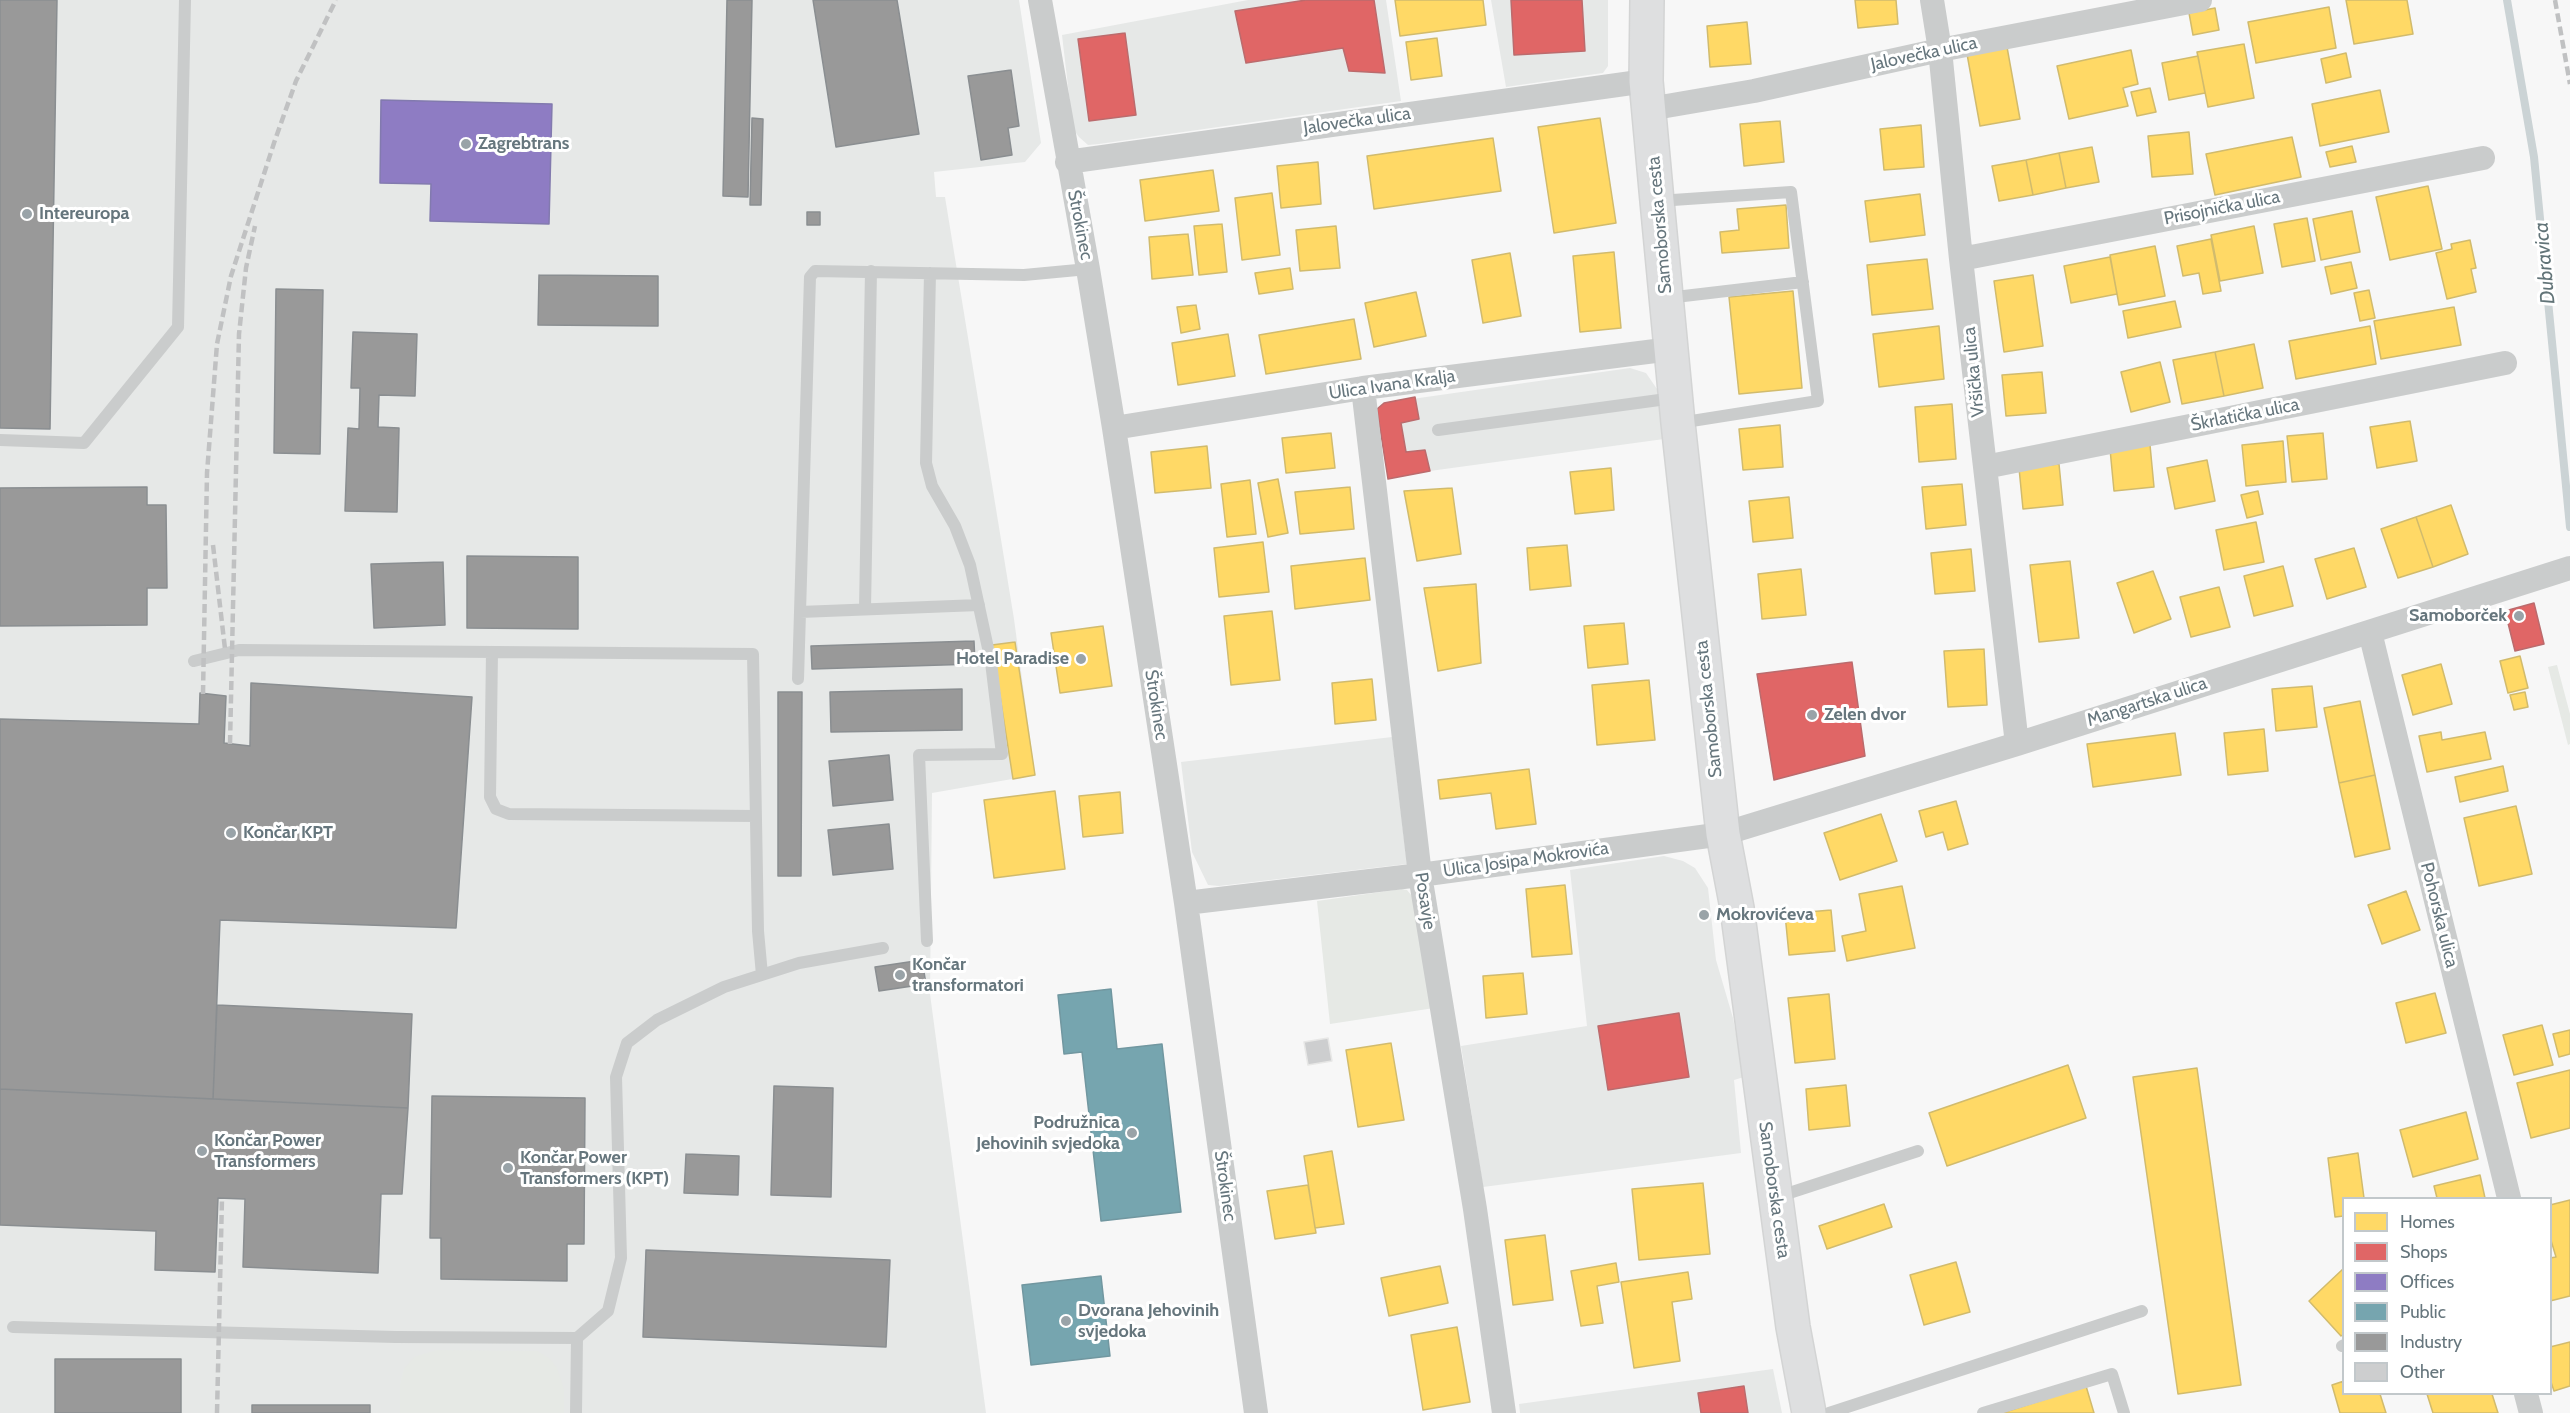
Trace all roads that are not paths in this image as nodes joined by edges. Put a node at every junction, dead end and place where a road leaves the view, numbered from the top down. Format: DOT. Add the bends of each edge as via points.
graph roads {
  1 [pos="185,0"];
  2 [pos="1040,0"];
  3 [pos="1647,0"];
  4 [pos="1932,0"];
  5 [pos="2200,0"];
  6 [pos="1940,50"];
  7 [pos="1648,95"];
  8 [pos="2483,158"];
  9 [pos="1067,162"];
  10 [pos="1657,201"];
  11 [pos="1961,259"];
  12 [pos="1088,269"];
  13 [pos="871,272"];
  14 [pos="930,273"];
  15 [pos="1803,282"];
  16 [pos="1667,298"];
  17 [pos="1671,349"];
  18 [pos="2505,363"];
  19 [pos="1363,388"];
  20 [pos="1677,410"];
  21 [pos="1114,428"];
  22 [pos="1438,430"];
  23 [pos="0,440"];
  24 [pos="1985,467"];
  25 [pos="2563,571"];
  26 [pos="979,605"];
  27 [pos="865,609"];
  28 [pos="800,612"];
  29 [pos="2370,632"];
  30 [pos="492,652"];
  31 [pos="194,662"];
  32 [pos="798,679"];
  33 [pos="2017,744"];
  34 [pos="756,816"];
  35 [pos="1723,834"];
  36 [pos="1420,875"];
  37 [pos="1186,903"];
  38 [pos="927,941"];
  39 [pos="883,948"];
  40 [pos="762,975"];
  41 [pos="1918,1151"];
  42 [pos="2509,1197"];
  43 [pos="1776,1198"];
  44 [pos="2142,1311"];
  45 [pos="13,1327"];
  46 [pos="577,1338"];
  47 [pos="2526,1395"];
  48 [pos="576,1413"];
  49 [pos="1256,1413"];
  50 [pos="1503,1413"];
  51 [pos="1809,1413"];
  52 [pos="1829,1413"];
  53 [pos="1983,1413"];
  54 [pos="2124,1413"];
  55 [pos="2531,1413"];
  1 -- 23 [label="lane" via="178,327 84,443"];
  2 -- 9 [label="street, Štrokinec"];
  3 -- 7 [label="street, Samoborska cesta"];
  4 -- 6 [label="street, Vršička ulica"];
  5 -- 6 [label="street, Jalovečka ulica"];
  6 -- 7 [label="street, Jalovečka ulica" via="1754,91"];
  6 -- 11 [label="street, Vršička ulica"];
  7 -- 9 [label="street, Jalovečka ulica"];
  7 -- 10 [label="street, Samoborska cesta"];
  8 -- 11 [label="street, Prisojnička ulica"];
  9 -- 12 [label="street, Štrokinec"];
  10 -- 15 [label="lane" via="1791,192"];
  10 -- 16 [label="street, Samoborska cesta"];
  11 -- 24 [label="street, Vršička ulica"];
  12 -- 14 [label="lane" via="1024,275"];
  12 -- 21 [label="street, Štrokinec"];
  13 -- 14 [label="lane"];
  13 -- 27 [label="lane"];
  13 -- 28 [label="lane" via="815,271 810,277"];
  14 -- 26 [label="lane" via="926,463 932,486 966,555"];
  15 -- 16 [label="lane"];
  15 -- 20 [label="lane" via="1818,401"];
  16 -- 17 [label="street, Samoborska cesta"];
  17 -- 19 [label="street, Ulica Ivana Kralja"];
  17 -- 20 [label="street, Samoborska cesta"];
  18 -- 24 [label="street, Škrlatička ulica"];
  19 -- 21 [label="street, Ulica Ivana Kralja"];
  19 -- 36 [label="street, Posavje"];
  20 -- 22 [label="lane"];
  20 -- 35 [label="street, Samoborska cesta"];
  21 -- 37 [label="street, Štrokinec"];
  24 -- 33 [label="street, Vršička ulica"];
  25 -- 29 [label="street, Mangartska ulica"];
  26 -- 27 [label="lane"];
  26 -- 38 [label="lane" via="991,662 1002,754 919,755"];
  27 -- 28 [label="lane"];
  28 -- 32 [label="lane"];
  29 -- 33 [label="street, Mangartska ulica"];
  29 -- 42 [label="street, Pohorska ulica"];
  30 -- 31 [label="lane" via="239,650"];
  30 -- 34 [label="lane" via="490,797 496,809 509,814"];
  30 -- 34 [label="lane" via="753,654"];
  33 -- 35 [label="street, Mangartska ulica"];
  34 -- 40 [label="lane"];
  35 -- 36 [label="street, Ulica Josipa Mokrovića"];
  35 -- 43 [label="street, Samoborska cesta" via="1737,908"];
  36 -- 37 [label="street, Ulica Josipa Mokrovića"];
  36 -- 50 [label="street, Posavje" via="1475,1209"];
  37 -- 49 [label="street, Štrokinec"];
  39 -- 40 [label="lane" via="799,963"];
  40 -- 46 [label="lane" via="724,987 657,1020 627,1043 616,1077 621,1258 608,1311"];
  41 -- 43 [label="lane"];
  43 -- 51 [label="street, Samoborska cesta"];
  44 -- 52 [label="lane"];
  45 -- 46 [label="lane"];
  46 -- 48 [label="lane"];
  47 -- 55 [label="street"];
  53 -- 54 [label="lane" via="2112,1374"];
}
